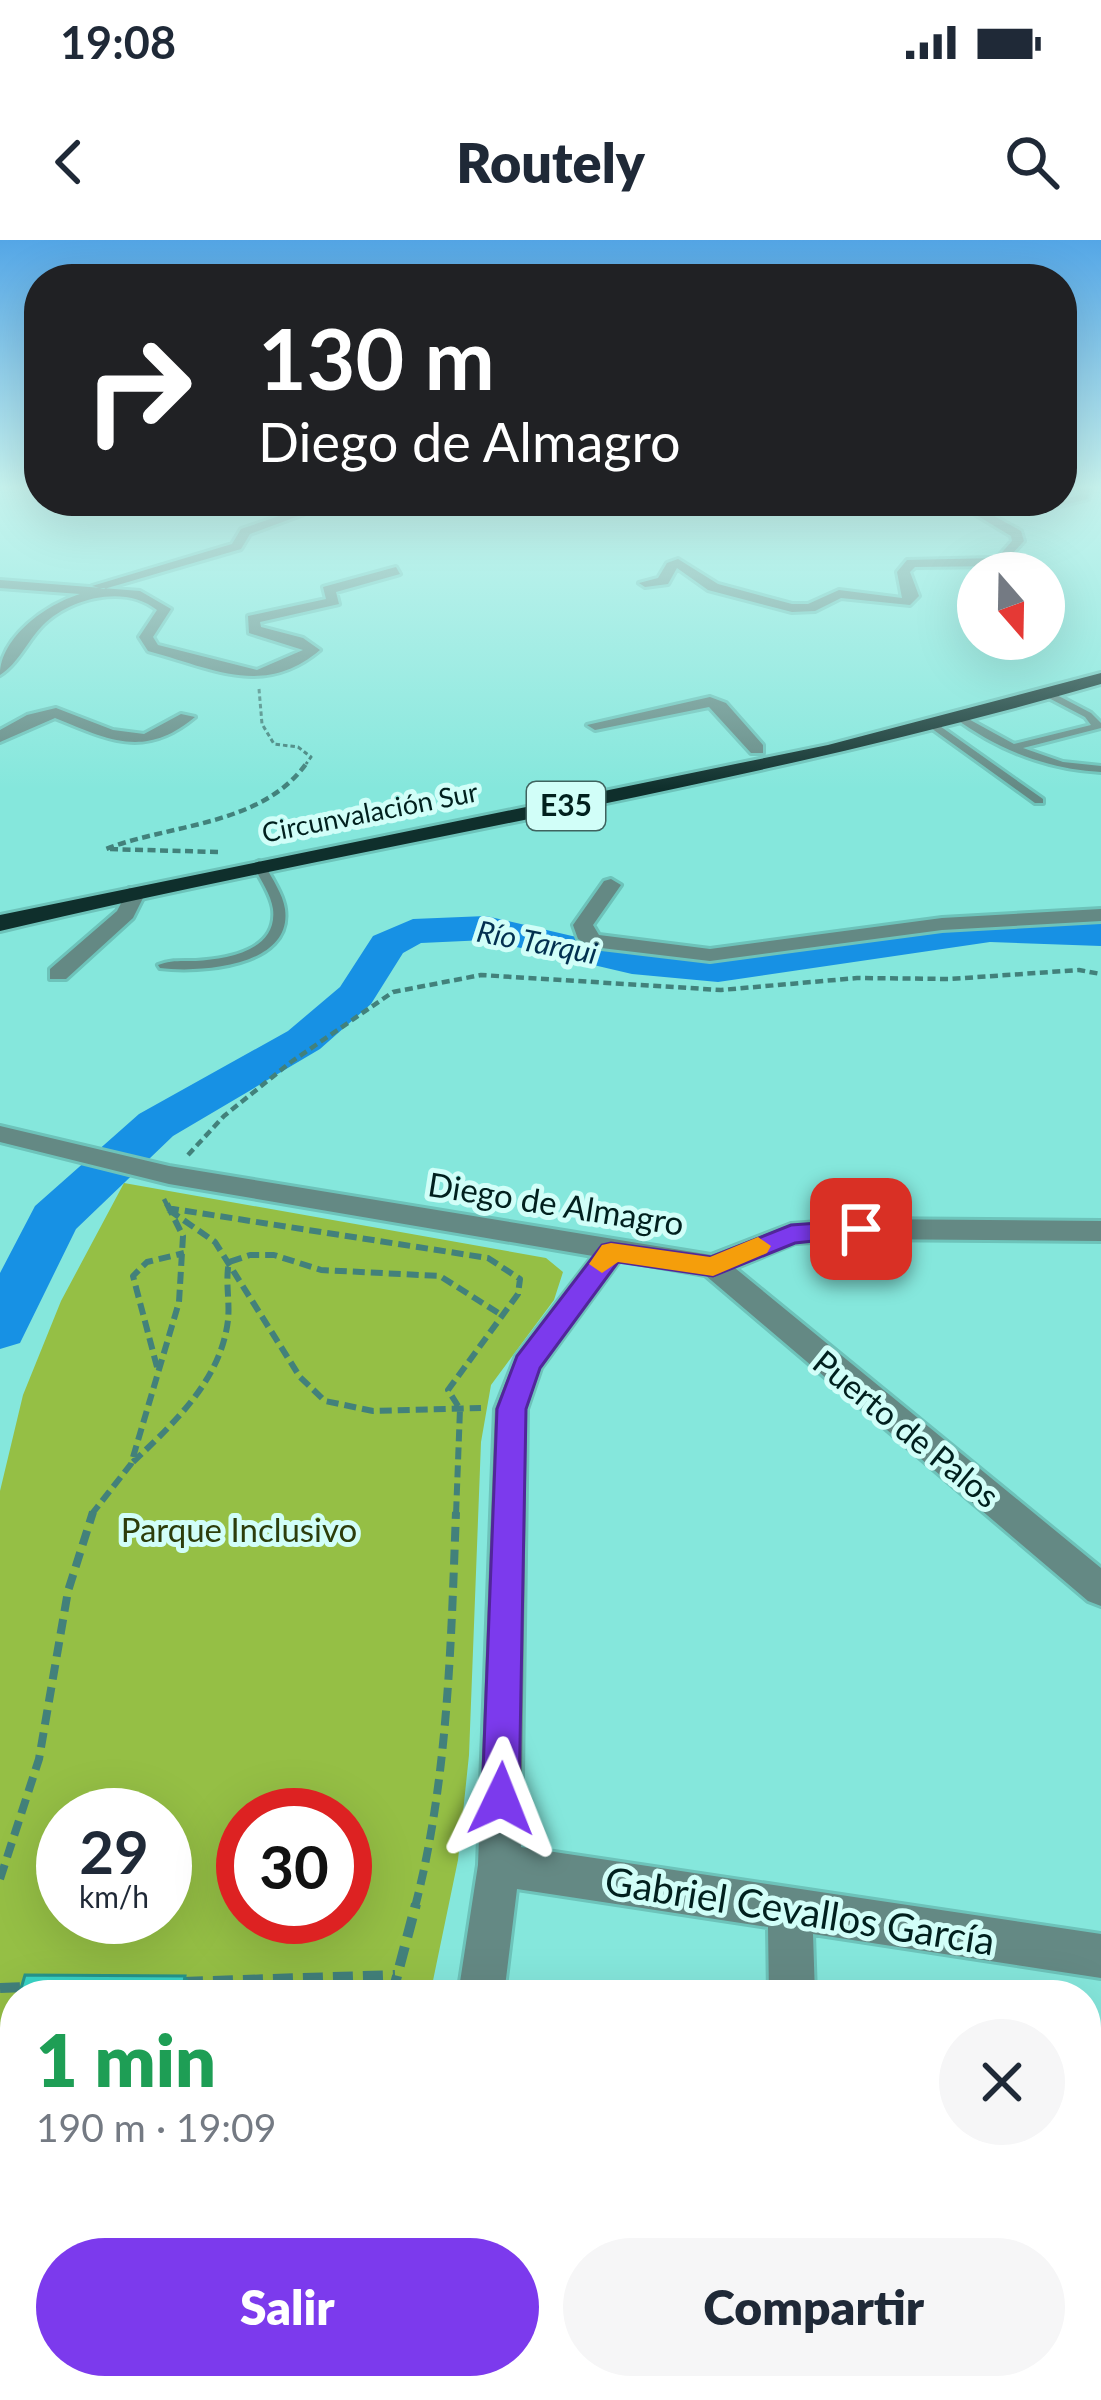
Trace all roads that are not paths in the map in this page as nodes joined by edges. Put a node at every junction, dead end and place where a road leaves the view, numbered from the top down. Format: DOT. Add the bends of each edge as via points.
graph roads {
  1 [pos="30,587"];
  2 [pos="103,587"];
  3 [pos="339,587"];
  4 [pos="713,587"];
  5 [pos="909,587"];
  6 [pos="95,593"];
  7 [pos="8,653"];
  8 [pos="1101,659"];
  9 [pos="0,670"];
  10 [pos="1101,678"];
  11 [pos="1048,694"];
  12 [pos="187,717"];
  13 [pos="960,718"];
  14 [pos="595,725"];
  15 [pos="934,725"];
  16 [pos="0,737"];
  17 [pos="1011,748"];
  18 [pos="757,749"];
  19 [pos="1101,770"];
  20 [pos="1039,801"];
  21 [pos="260,865"];
  22 [pos="611,885"];
  23 [pos="136,892"];
  24 [pos="0,898"];
  25 [pos="1101,915"];
  26 [pos="0,923"];
  27 [pos="165,965"];
  28 [pos="58,974"];
  29 [pos="0,1134"];
  30 [pos="1101,1231"];
  31 [pos="611,1252"];
  32 [pos="713,1267"];
  33 [pos="1101,1590"];
  34 [pos="499,1865"];
  35 [pos="790,1908"];
  36 [pos="1101,1956"];
  37 [pos="483,1980"];
  38 [pos="792,1980"];
  1 -- 6 [label="street"];
  2 -- 6 [label="street"];
  3 -- 6 [label="street" via="328,590 334,602 253,619 254,630 313,650 257,675 153,649 146,637 164,609 157,601"];
  4 -- 5 [label="street" via="800,610 839,594 905,602"];
  6 -- 7 [label="street" via="53,610"];
  7 -- 9 [label="street"];
  8 -- 18 [label="highway, Circunvalación Sur / E35"];
  10 -- 11 [label="highway, Circunvalación Sur / E35"];
  11 -- 13 [label="highway, Circunvalación Sur / E35"];
  11 -- 17 [label="lane" via="1098,726"];
  12 -- 16 [label="street" via="147,739 110,735 56,713"];
  13 -- 15 [label="highway, Circunvalación Sur / E35"];
  13 -- 17 [label="lane"];
  14 -- 18 [label="street" via="710,702"];
  15 -- 20 [label="lane"];
  15 -- 21 [label="highway, Circunvalación Sur / E35" via="700,781"];
  17 -- 19 [label="lane" via="1064,768"];
  18 -- 24 [label="highway, Circunvalación Sur / E35"];
  21 -- 23 [label="highway, Circunvalación Sur / E35"];
  21 -- 27 [label="lane" via="279,905 273,940 223,964"];
  22 -- 25 [label="street" via="585,934 677,953"];
  23 -- 26 [label="highway, Circunvalación Sur / E35"];
  23 -- 28 [label="street" via="126,914"];
  29 -- 31 [label="street, Diego de Almagro" via="170,1175"];
  30 -- 32 [label="street, Diego de Almagro" via="791,1234"];
  31 -- 32 [label="street, Diego de Almagro"];
  31 -- 34 [label="street" via="527,1364 511,1409"];
  32 -- 33 [label="street, Puerto de Palos"];
  34 -- 35 [label="street, Gabriel Cevallos García"];
  34 -- 37 [label="street"];
  35 -- 36 [label="street, Gabriel Cevallos García"];
  35 -- 38 [label="street"];
}
